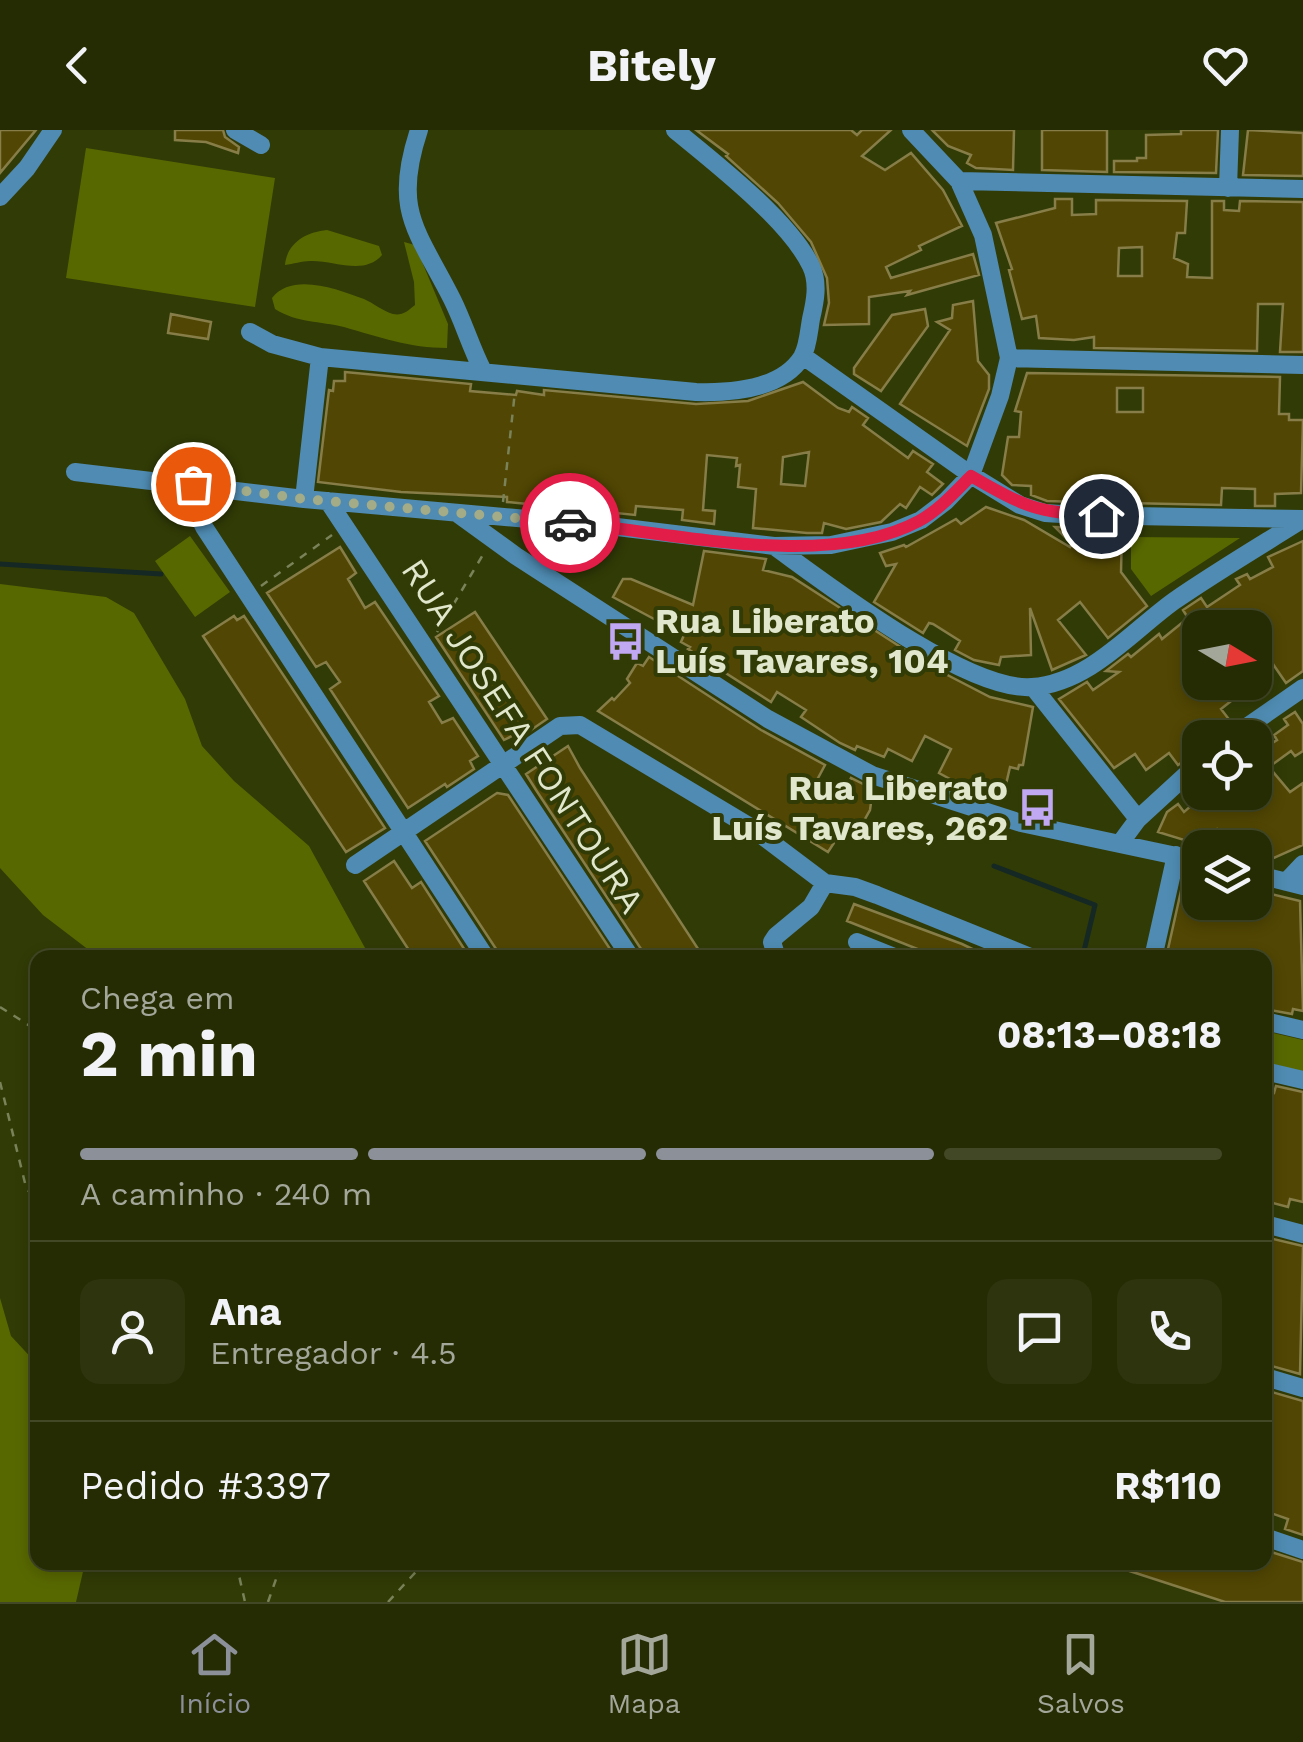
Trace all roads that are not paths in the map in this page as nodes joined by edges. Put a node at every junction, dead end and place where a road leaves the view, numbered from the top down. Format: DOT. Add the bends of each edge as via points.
graph roads {
  1 [pos="53,130"];
  2 [pos="235,130"];
  3 [pos="419,130"];
  4 [pos="674,130"];
  5 [pos="911,130"];
  6 [pos="1230,130"];
  7 [pos="261,145"];
  8 [pos="960,181"];
  9 [pos="1228,188"];
  10 [pos="1303,190"];
  11 [pos="0,197"];
  12 [pos="250,332"];
  13 [pos="803,356"];
  14 [pos="320,357"];
  15 [pos="1009,358"];
  16 [pos="1303,365"];
  17 [pos="483,371"];
  18 [pos="75,472"];
  19 [pos="971,476"];
  20 [pos="193,484"];
  21 [pos="304,499"];
  22 [pos="328,501"];
  23 [pos="456,512"];
  24 [pos="1303,519"];
  25 [pos="774,546"];
  26 [pos="1032,687"];
  27 [pos="1303,688"];
  28 [pos="1257,720"];
  29 [pos="505,765"];
  30 [pos="1182,779"];
  31 [pos="1138,820"];
  32 [pos="403,832"];
  33 [pos="1121,842"];
  34 [pos="1176,855"];
  35 [pos="1182,856"];
  36 [pos="1303,864"];
  37 [pos="355,865"];
  38 [pos="826,883"];
  39 [pos="1294,884"];
  40 [pos="857,942"];
  41 [pos="481,950"];
  42 [pos="626,950"];
  43 [pos="774,950"];
  44 [pos="877,950"];
  45 [pos="1013,950"];
  46 [pos="1155,950"];
  47 [pos="1272,1023"];
  48 [pos="1303,1030"];
  49 [pos="1272,1073"];
  50 [pos="1303,1080"];
  51 [pos="1272,1226"];
  52 [pos="1303,1234"];
  53 [pos="1272,1379"];
  54 [pos="1303,1388"];
  55 [pos="1272,1539"];
  56 [pos="1303,1550"];
  1 -- 11 [label="street"];
  2 -- 7 [label="street"];
  3 -- 17 [label="street" via="406,178 410,214"];
  4 -- 13 [label="street" via="781,226 811,266 815,302"];
  5 -- 8 [label="street"];
  6 -- 9 [label="street"];
  8 -- 9 [label="street"];
  8 -- 15 [label="street" via="988,251"];
  9 -- 10 [label="street"];
  12 -- 14 [label="street"];
  13 -- 17 [label="street" via="775,379 725,392"];
  13 -- 19 [label="street"];
  14 -- 17 [label="street"];
  14 -- 21 [label="street"];
  15 -- 16 [label="street"];
  15 -- 19 [label="street"];
  18 -- 20 [label="street"];
  19 -- 24 [label="street" via="1045,513"];
  19 -- 25 [label="street" via="920,520 892,532"];
  20 -- 21 [label="street"];
  20 -- 32 [label="street" via="204,527"];
  21 -- 22 [label="street"];
  22 -- 23 [label="street"];
  22 -- 29 [label="street, RUA JOSEFA FONTOURA"];
  23 -- 25 [label="street"];
  23 -- 33 [label="street" via="768,720 833,756 970,809"];
  24 -- 26 [label="street" via="1174,601 1086,669"];
  25 -- 26 [label="street" via="960,667"];
  26 -- 31 [label="street"];
  27 -- 28 [label="street"];
  29 -- 32 [label="street"];
  29 -- 38 [label="street" via="560,726 589,728 752,828"];
  29 -- 42 [label="street, RUA JOSEFA FONTOURA"];
  30 -- 31 [label="street"];
  31 -- 33 [label="street"];
  32 -- 37 [label="street"];
  32 -- 41 [label="street"];
  33 -- 34 [label="street"];
  34 -- 35 [label="street"];
  34 -- 46 [label="street"];
  36 -- 39 [label="street"];
  38 -- 43 [label="street" via="811,907 772,942"];
  38 -- 45 [label="street" via="877,895"];
  40 -- 44 [label="street"];
  47 -- 48 [label="street"];
  49 -- 50 [label="street"];
  51 -- 52 [label="street"];
  53 -- 54 [label="street"];
  55 -- 56 [label="street"];
}
